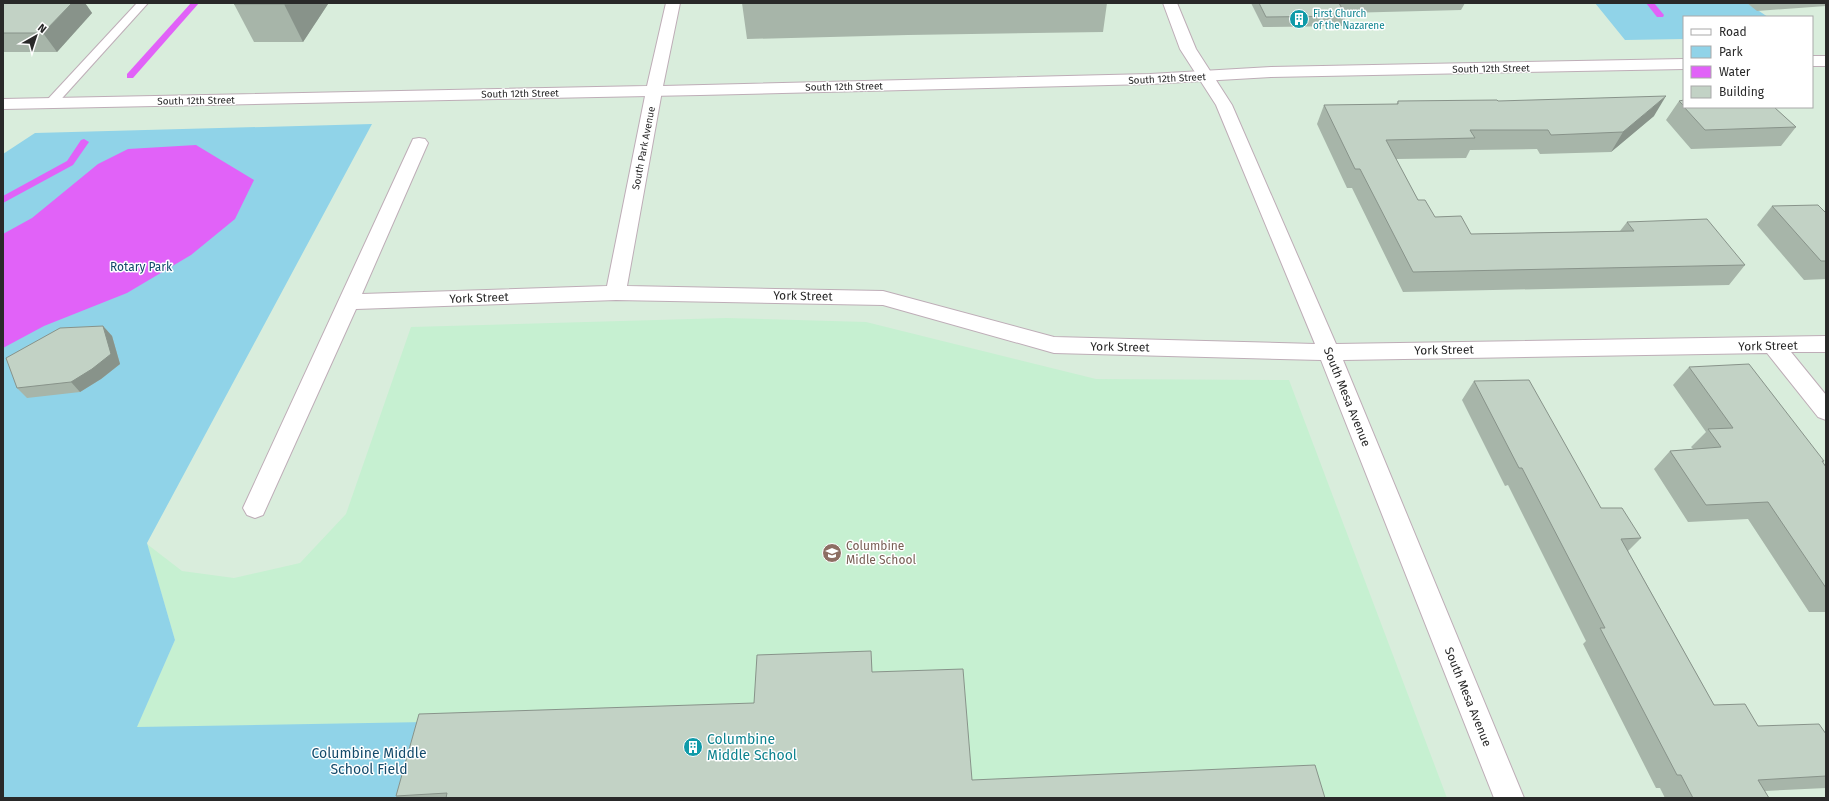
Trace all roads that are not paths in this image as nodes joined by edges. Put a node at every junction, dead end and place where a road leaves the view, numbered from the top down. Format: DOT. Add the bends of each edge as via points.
graph roads {
  1 [pos="143,3"];
  2 [pos="673,3"];
  3 [pos="1170,3"];
  4 [pos="1813,61"];
  5 [pos="1826,61"];
  6 [pos="1683,64"];
  7 [pos="1205,75"];
  8 [pos="654,91"];
  9 [pos="51,103"];
  10 [pos="3,104"];
  11 [pos="420,143"];
  12 [pos="616,293"];
  13 [pos="349,302"];
  14 [pos="1826,344"];
  15 [pos="1774,346"];
  16 [pos="1329,352"];
  17 [pos="1826,411"];
  18 [pos="255,508"];
  19 [pos="1509,798"];
  1 -- 9 [label="lane"];
  2 -- 8 [label="street, South Park Avenue"];
  3 -- 7 [label="street, South Mesa Avenue" via="1188,49"];
  4 -- 5 [label="street"];
  6 -- 7 [label="street, South 12th Street"];
  7 -- 8 [label="street, South 12th Street" via="1144,80"];
  7 -- 16 [label="street, South Mesa Avenue" via="1224,105"];
  8 -- 9 [label="street, South 12th Street"];
  8 -- 12 [label="street, South Park Avenue"];
  9 -- 10 [label="street, South 12th Street"];
  11 -- 13 [label="street"];
  12 -- 13 [label="street, York Street"];
  12 -- 16 [label="street, York Street" via="883,298 1054,345"];
  13 -- 18 [label="street"];
  14 -- 15 [label="street, York Street"];
  15 -- 16 [label="street, York Street"];
  15 -- 17 [label="street"];
  16 -- 19 [label="street, South Mesa Avenue"];
}
